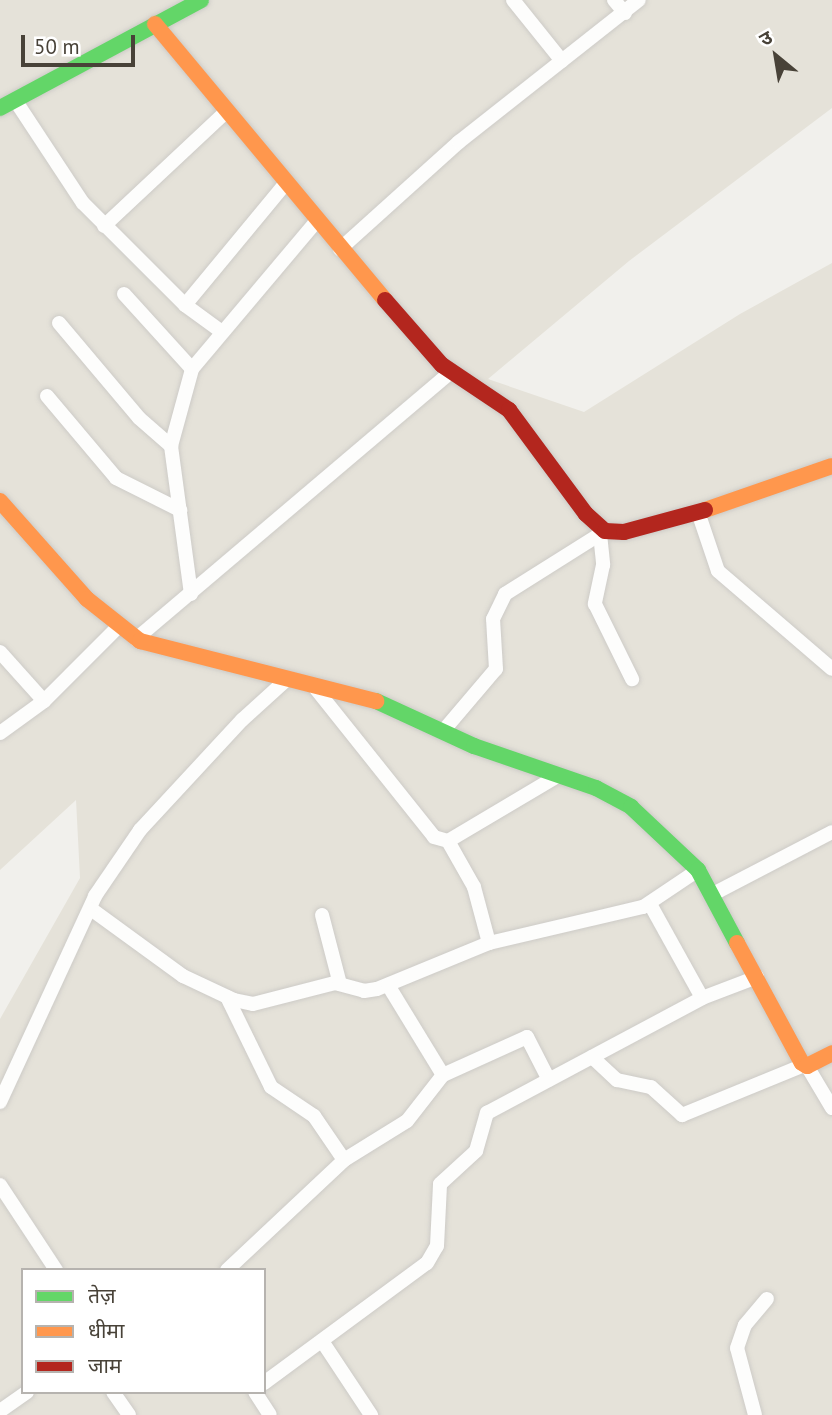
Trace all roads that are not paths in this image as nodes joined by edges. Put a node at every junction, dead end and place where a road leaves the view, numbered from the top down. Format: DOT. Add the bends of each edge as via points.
graph roads {
  1 [pos="201,0"];
  2 [pos="513,0"];
  3 [pos="614,0"];
  4 [pos="639,0"];
  5 [pos="625,13"];
  6 [pos="155,24"];
  7 [pos="562,61"];
  8 [pos="15,100"];
  9 [pos="0,108"];
  10 [pos="227,111"];
  11 [pos="286,183"];
  12 [pos="316,222"];
  13 [pos="104,226"];
  14 [pos="340,248"];
  15 [pos="124,294"];
  16 [pos="185,305"];
  17 [pos="59,323"];
  18 [pos="222,332"];
  19 [pos="192,369"];
  20 [pos="451,373"];
  21 [pos="47,396"];
  22 [pos="171,446"];
  23 [pos="832,466"];
  24 [pos="0,501"];
  25 [pos="180,510"];
  26 [pos="698,512"];
  27 [pos="602,533"];
  28 [pos="191,594"];
  29 [pos="119,626"];
  30 [pos="138,640"];
  31 [pos="0,652"];
  32 [pos="832,669"];
  33 [pos="632,679"];
  34 [pos="280,680"];
  35 [pos="316,689"];
  36 [pos="44,701"];
  37 [pos="444,730"];
  38 [pos="0,733"];
  39 [pos="559,775"];
  40 [pos="832,832"];
  41 [pos="448,841"];
  42 [pos="698,870"];
  43 [pos="713,894"];
  44 [pos="650,904"];
  45 [pos="91,909"];
  46 [pos="322,915"];
  47 [pos="489,943"];
  48 [pos="757,977"];
  49 [pos="340,984"];
  50 [pos="388,985"];
  51 [pos="227,997"];
  52 [pos="702,998"];
  53 [pos="832,1053"];
  54 [pos="592,1057"];
  55 [pos="805,1065"];
  56 [pos="443,1075"];
  57 [pos="549,1080"];
  58 [pos="0,1102"];
  59 [pos="832,1108"];
  60 [pos="344,1160"];
  61 [pos="0,1185"];
  62 [pos="55,1268"];
  63 [pos="229,1268"];
  64 [pos="767,1298"];
  65 [pos="322,1341"];
  66 [pos="266,1382"];
  67 [pos="24,1394"];
  68 [pos="114,1394"];
  69 [pos="256,1394"];
  70 [pos="0,1411"];
  71 [pos="130,1415"];
  72 [pos="270,1415"];
  73 [pos="371,1415"];
  74 [pos="755,1415"];
  1 -- 6 [label="street"];
  2 -- 7 [label="street"];
  3 -- 5 [label="street"];
  4 -- 5 [label="street"];
  5 -- 7 [label="street"];
  6 -- 8 [label="street"];
  6 -- 10 [label="street"];
  7 -- 14 [label="street" via="458,142"];
  8 -- 9 [label="street"];
  8 -- 13 [label="street" via="83,203"];
  10 -- 11 [label="street"];
  10 -- 13 [label="street"];
  11 -- 12 [label="street"];
  11 -- 16 [label="street"];
  12 -- 14 [label="street"];
  12 -- 18 [label="street"];
  13 -- 16 [label="street"];
  14 -- 20 [label="street"];
  15 -- 19 [label="street"];
  16 -- 18 [label="street"];
  17 -- 22 [label="street" via="139,418"];
  18 -- 19 [label="street"];
  19 -- 22 [label="street"];
  20 -- 27 [label="street" via="509,410"];
  20 -- 28 [label="street"];
  21 -- 25 [label="street" via="116,478"];
  22 -- 25 [label="street"];
  23 -- 26 [label="street"];
  24 -- 29 [label="street" via="87,599"];
  25 -- 28 [label="street"];
  26 -- 27 [label="street" via="624,532"];
  26 -- 32 [label="street" via="718,571"];
  27 -- 33 [label="street" via="603,565 595,604"];
  27 -- 37 [label="street" via="506,594 494,619 496,669"];
  28 -- 30 [label="street"];
  29 -- 30 [label="street"];
  29 -- 36 [label="street"];
  30 -- 34 [label="street"];
  31 -- 36 [label="street"];
  34 -- 35 [label="street"];
  34 -- 45 [label="street" via="141,830"];
  35 -- 37 [label="street" via="387,704"];
  35 -- 41 [label="street" via="426,829"];
  36 -- 38 [label="street"];
  37 -- 39 [label="street" via="474,746"];
  39 -- 41 [label="street"];
  39 -- 42 [label="street" via="631,807"];
  40 -- 43 [label="street"];
  41 -- 47 [label="street" via="474,887"];
  42 -- 43 [label="street"];
  42 -- 44 [label="street"];
  43 -- 48 [label="street"];
  44 -- 47 [label="street"];
  44 -- 52 [label="street"];
  45 -- 51 [label="street" via="170,968"];
  45 -- 58 [label="street"];
  46 -- 49 [label="street"];
  47 -- 50 [label="street"];
  48 -- 52 [label="street"];
  48 -- 55 [label="street"];
  49 -- 50 [label="street" via="369,991"];
  49 -- 51 [label="street" via="253,1004"];
  50 -- 56 [label="street"];
  51 -- 60 [label="street" via="271,1087 314,1116"];
  52 -- 54 [label="street"];
  53 -- 55 [label="street"];
  54 -- 55 [label="street" via="617,1080 651,1087 682,1115"];
  54 -- 57 [label="street"];
  55 -- 59 [label="street"];
  56 -- 57 [label="street" via="527,1037"];
  56 -- 60 [label="street" via="407,1121"];
  57 -- 65 [label="street" via="487,1113 476,1151 439,1184 436,1246 427,1263"];
  60 -- 63 [label="street"];
  61 -- 62 [label="street"];
  64 -- 74 [label="street" via="745,1325 737,1348"];
  65 -- 66 [label="street"];
  65 -- 73 [label="street"];
  67 -- 70 [label="street"];
  68 -- 71 [label="street"];
  69 -- 72 [label="street"];
}
